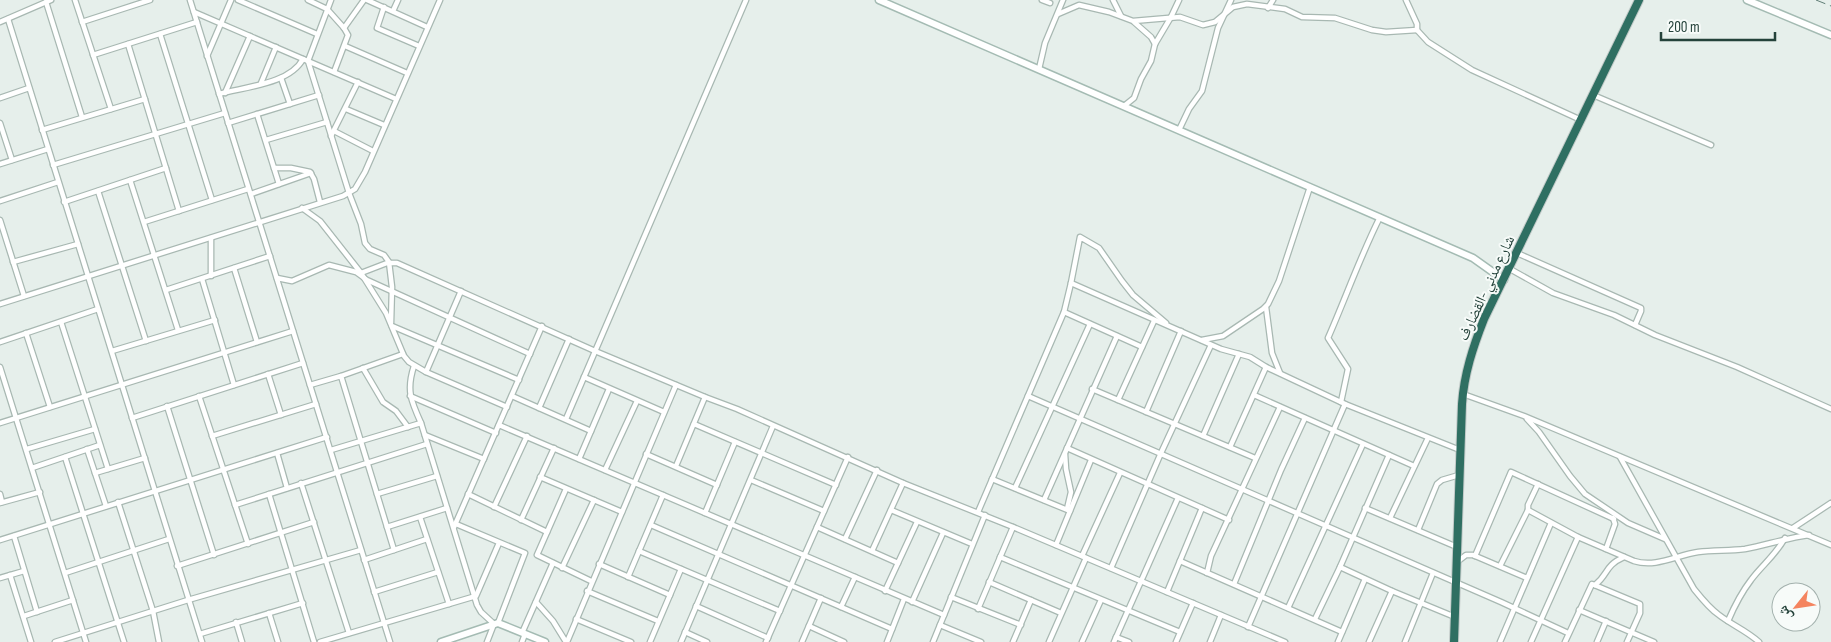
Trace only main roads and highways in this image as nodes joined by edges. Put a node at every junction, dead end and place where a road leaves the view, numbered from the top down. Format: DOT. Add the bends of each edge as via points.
graph roads {
  1 [pos="879,0"];
  2 [pos="1639,0"];
  3 [pos="1747,0"];
  4 [pos="1831,35"];
  5 [pos="1504,280"];
  6 [pos="442,642"];
  7 [pos="545,642"];
  8 [pos="1454,642"];
  1 -- 5 [label="main road" via="1473,258"];
  2 -- 5 [label="highway, شارع مدني -القضارف"];
  3 -- 4 [label="main road"];
  5 -- 8 [label="highway, شارع مدني -القضارف" via="1484,319 1465,379"];
  6 -- 7 [label="main road" via="496,624"];
}
